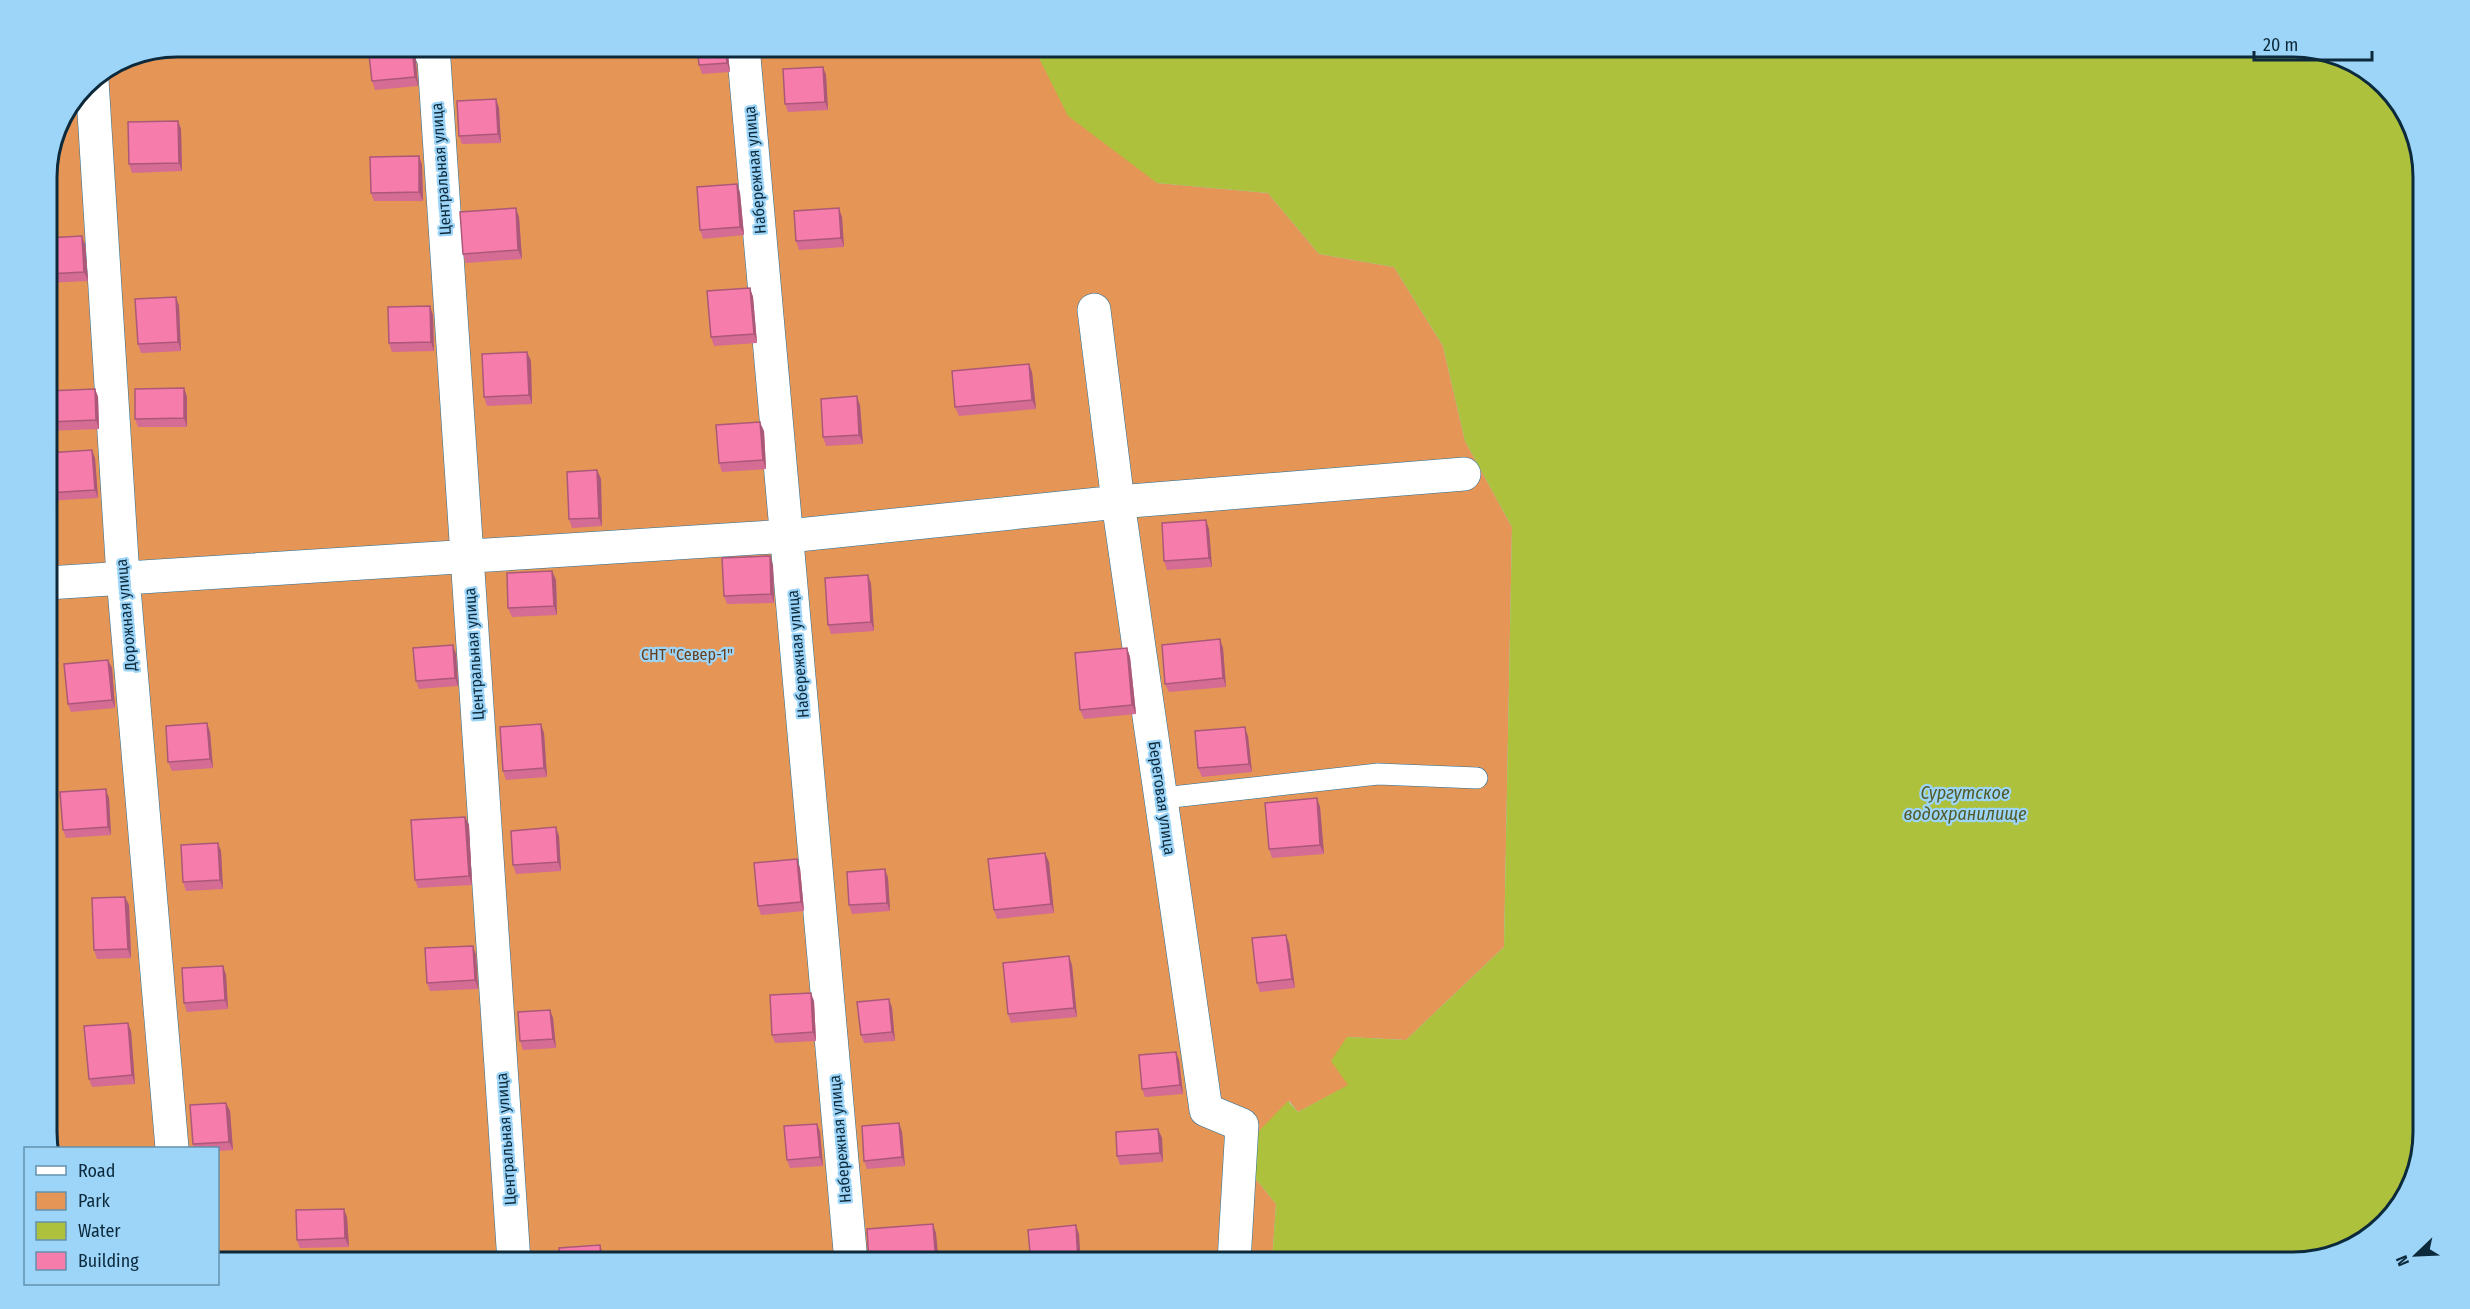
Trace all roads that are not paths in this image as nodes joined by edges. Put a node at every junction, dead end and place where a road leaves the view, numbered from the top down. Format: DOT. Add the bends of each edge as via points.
graph roads {
  1 [pos="433,57"];
  2 [pos="744,57"];
  3 [pos="93,92"];
  4 [pos="1094,309"];
  5 [pos="1464,474"];
  6 [pos="1118,502"];
  7 [pos="788,536"];
  8 [pos="467,555"];
  9 [pos="123,577"];
  10 [pos="57,582"];
  11 [pos="1477,778"];
  12 [pos="1163,798"];
  13 [pos="172,1147"];
  14 [pos="513,1252"];
  15 [pos="850,1252"];
  16 [pos="1235,1252"];
  1 -- 8 [label="street, Центральная улица"];
  2 -- 7 [label="street, Набережная улица"];
  3 -- 9 [label="street, Дорожная улица"];
  4 -- 6 [label="street, Береговая улица"];
  5 -- 6 [label="street"];
  6 -- 7 [label="street"];
  6 -- 12 [label="street, Береговая улица"];
  7 -- 8 [label="street"];
  7 -- 15 [label="street, Набережная улица"];
  8 -- 9 [label="street"];
  8 -- 14 [label="street, Центральная улица"];
  9 -- 10 [label="street"];
  9 -- 13 [label="street, Дорожная улица"];
  11 -- 12 [label="lane" via="1378,774"];
  12 -- 16 [label="street, Береговая улица" via="1206,1110 1242,1125"];
}
